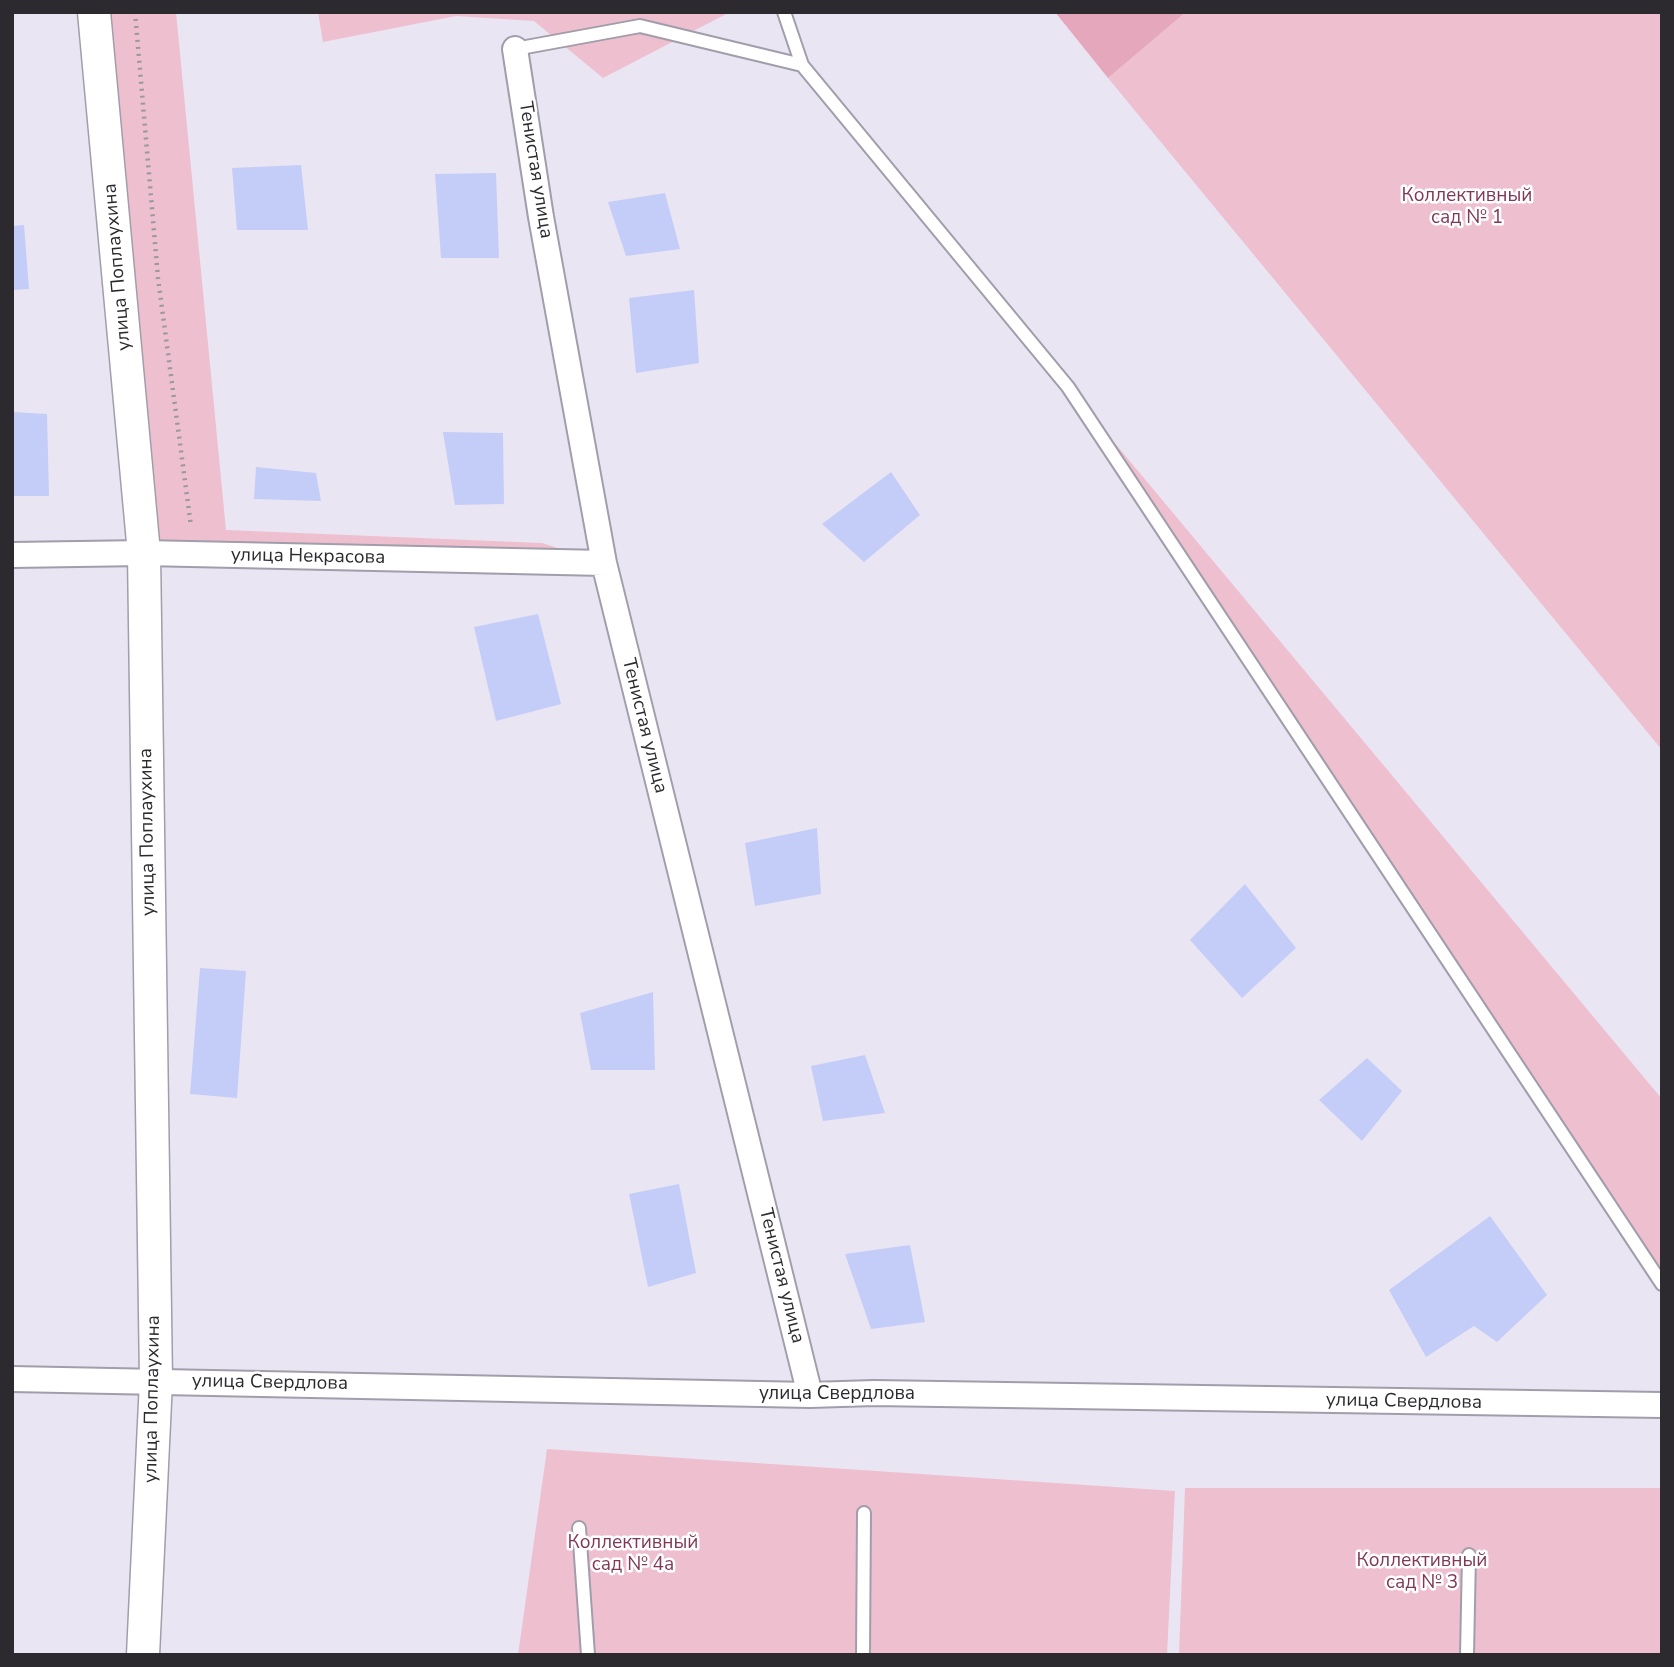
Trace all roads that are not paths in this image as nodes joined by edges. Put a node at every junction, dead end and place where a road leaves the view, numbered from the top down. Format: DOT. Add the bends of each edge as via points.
graph roads {
  1 [pos="94,12"];
  2 [pos="784,12"];
  3 [pos="515,49"];
  4 [pos="802,65"];
  5 [pos="144,553"];
  6 [pos="12,555"];
  7 [pos="604,563"];
  8 [pos="1662,1284"];
  9 [pos="12,1379"];
  10 [pos="156,1381"];
  11 [pos="810,1395"];
  12 [pos="1662,1405"];
  13 [pos="864,1513"];
  14 [pos="579,1528"];
  15 [pos="1469,1555"];
  16 [pos="143,1655"];
  17 [pos="588,1655"];
  18 [pos="863,1655"];
  19 [pos="1467,1655"];
  1 -- 5 [label="street, улица Поплаухина"];
  2 -- 4 [label="lane"];
  3 -- 4 [label="lane" via="640,26"];
  3 -- 7 [label="street, Тенистая улица"];
  4 -- 8 [label="lane" via="1068,387"];
  5 -- 6 [label="street, улица Некрасова"];
  5 -- 7 [label="street, улица Некрасова"];
  5 -- 10 [label="street, улица Поплаухина"];
  7 -- 11 [label="street, Тенистая улица"];
  9 -- 10 [label="street, улица Свердлова"];
  10 -- 11 [label="street, улица Свердлова"];
  10 -- 16 [label="street, улица Поплаухина"];
  11 -- 12 [label="street, улица Свердлова"];
  13 -- 18 [label="lane"];
  14 -- 17 [label="lane"];
  15 -- 19 [label="lane"];
}
